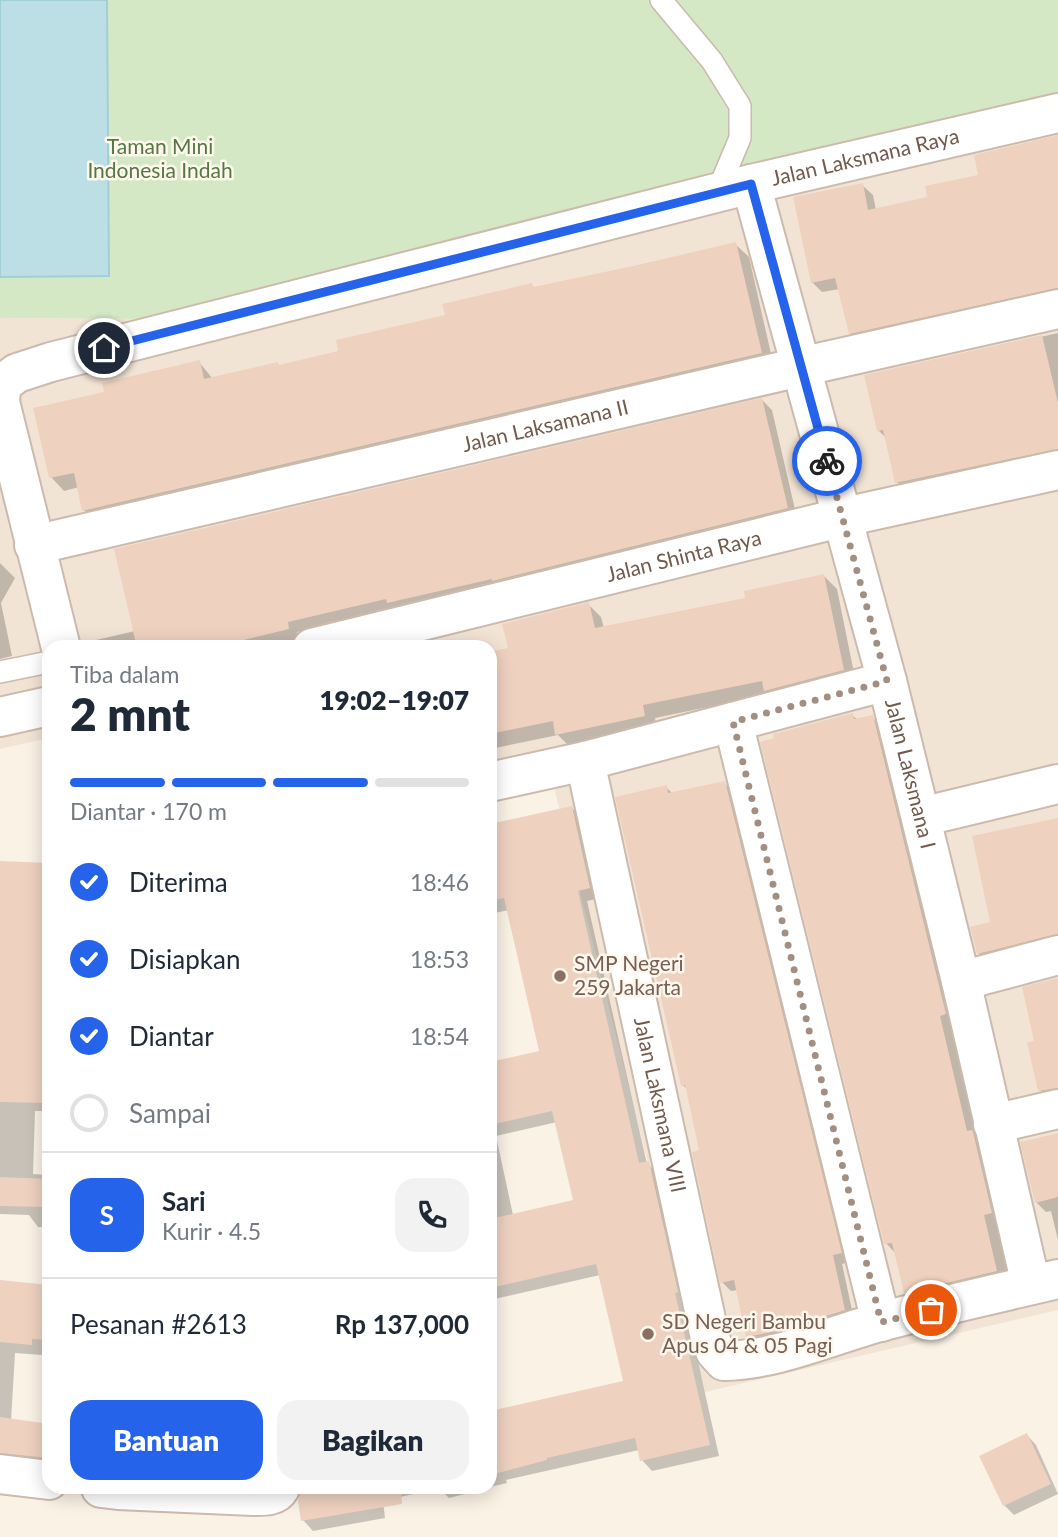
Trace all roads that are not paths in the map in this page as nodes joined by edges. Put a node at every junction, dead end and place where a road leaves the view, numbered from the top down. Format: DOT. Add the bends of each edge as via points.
graph roads {
  1 [pos="661,0"];
  2 [pos="1058,113"];
  3 [pos="733,189"];
  4 [pos="1058,309"];
  5 [pos="800,367"];
  6 [pos="0,401"];
  7 [pos="1058,470"];
  8 [pos="844,517"];
  9 [pos="34,545"];
  10 [pos="384,639"];
  11 [pos="59,640"];
  12 [pos="42,663"];
  13 [pos="0,672"];
  14 [pos="887,681"];
  15 [pos="42,708"];
  16 [pos="0,717"];
  17 [pos="733,722"];
  18 [pos="585,761"];
  19 [pos="497,780"];
  20 [pos="1058,784"];
  21 [pos="921,817"];
  22 [pos="1058,955"];
  23 [pos="961,981"];
  24 [pos="1058,1109"];
  25 [pos="993,1124"];
  26 [pos="1045,1282"];
  27 [pos="881,1322"];
  28 [pos="0,1474"];
  29 [pos="42,1479"];
  30 [pos="216,1494"];
  31 [pos="271,1494"];
  1 -- 3 [label="lane" via="712,61 740,106"];
  2 -- 3 [label="street, Jalan Laksmana Raya"];
  3 -- 5 [label="street, Jalan Laksmana I"];
  3 -- 6 [label="street, Jalan Laksmana Raya" via="51,362 9,378 2,384"];
  4 -- 5 [label="street, Jalan Laksamana II"];
  5 -- 8 [label="street, Jalan Laksmana I"];
  5 -- 9 [label="street, Jalan Laksamana II"];
  6 -- 9 [label="street, Jalan Laksmana Raya"];
  7 -- 8 [label="street, Jalan Shinta Raya"];
  8 -- 10 [label="street, Jalan Shinta Raya"];
  8 -- 14 [label="street, Jalan Laksmana I"];
  9 -- 11 [label="street, Jalan Laksmana Raya"];
  12 -- 13 [label="lane"];
  14 -- 17 [label="street"];
  14 -- 21 [label="street, Jalan Laksmana I"];
  15 -- 16 [label="street"];
  17 -- 18 [label="street"];
  17 -- 27 [label="street"];
  18 -- 19 [label="street"];
  18 -- 27 [label="street, Jalan Laksmana VIII" via="710,1338 719,1357 724,1362 766,1356"];
  20 -- 21 [label="street"];
  21 -- 23 [label="street, Jalan Laksmana I"];
  22 -- 23 [label="street"];
  23 -- 25 [label="street, Jalan Laksmana I"];
  24 -- 25 [label="street"];
  25 -- 26 [label="street, Jalan Laksmana I"];
  26 -- 27 [label="street"];
  28 -- 29 [label="street"];
  30 -- 31 [label="street"];
}
